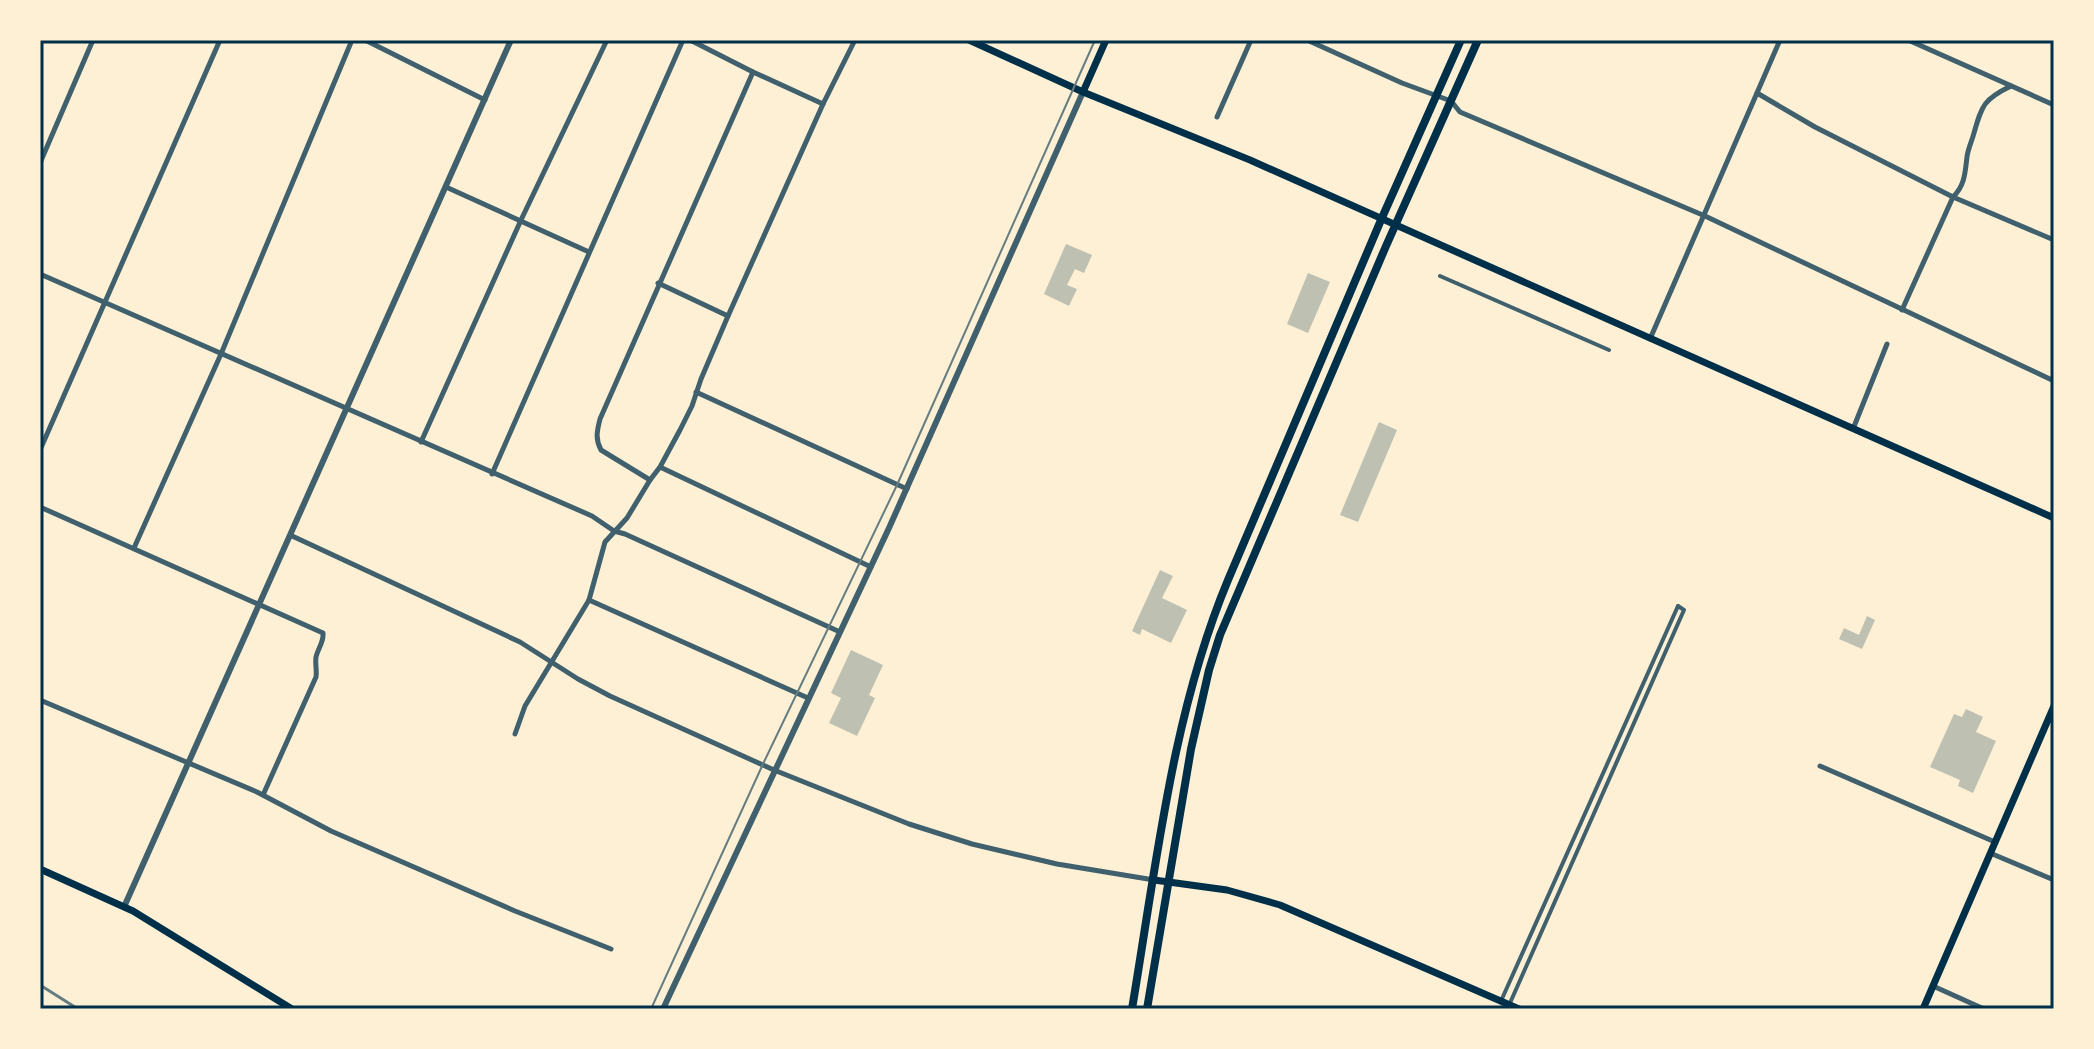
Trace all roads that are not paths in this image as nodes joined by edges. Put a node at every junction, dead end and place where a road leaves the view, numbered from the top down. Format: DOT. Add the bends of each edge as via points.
graph roads {
  1 [pos="93,40"];
  2 [pos="220,40"];
  3 [pos="352,40"];
  4 [pos="365,40"];
  5 [pos="511,40"];
  6 [pos="607,40"];
  7 [pos="683,40"];
  8 [pos="690,40"];
  9 [pos="855,40"];
  10 [pos="969,40"];
  11 [pos="1251,40"];
  12 [pos="1307,40"];
  13 [pos="1461,40"];
  14 [pos="1478,40"];
  15 [pos="1780,40"];
  16 [pos="1908,40"];
  17 [pos="1103,41"];
  18 [pos="753,72"];
  19 [pos="2011,86"];
  20 [pos="1083,92"];
  21 [pos="1757,93"];
  22 [pos="1436,95"];
  23 [pos="485,100"];
  24 [pos="1451,101"];
  25 [pos="823,104"];
  26 [pos="2054,105"];
  27 [pos="1217,117"];
  28 [pos="40,163"];
  29 [pos="446,187"];
  30 [pos="1953,197"];
  31 [pos="1705,216"];
  32 [pos="521,220"];
  33 [pos="1381,220"];
  34 [pos="1395,226"];
  35 [pos="2054,240"];
  36 [pos="589,252"];
  37 [pos="40,274"];
  38 [pos="1440,276"];
  39 [pos="658,283"];
  40 [pos="106,303"];
  41 [pos="1902,310"];
  42 [pos="728,316"];
  43 [pos="1650,340"];
  44 [pos="1887,344"];
  45 [pos="1609,350"];
  46 [pos="221,354"];
  47 [pos="2054,381"];
  48 [pos="696,392"];
  49 [pos="347,409"];
  50 [pos="1852,430"];
  51 [pos="421,442"];
  52 [pos="40,450"];
  53 [pos="660,467"];
  54 [pos="492,474"];
  55 [pos="650,480"];
  56 [pos="907,489"];
  57 [pos="40,507"];
  58 [pos="2054,518"];
  59 [pos="614,531"];
  60 [pos="290,535"];
  61 [pos="134,548"];
  62 [pos="871,567"];
  63 [pos="589,600"];
  64 [pos="260,604"];
  65 [pos="840,632"];
  66 [pos="552,662"];
  67 [pos="808,698"];
  68 [pos="40,700"];
  69 [pos="2054,706"];
  70 [pos="515,734"];
  71 [pos="188,762"];
  72 [pos="1820,766"];
  73 [pos="774,770"];
  74 [pos="263,795"];
  75 [pos="1995,842"];
  76 [pos="1990,853"];
  77 [pos="40,869"];
  78 [pos="1154,880"];
  79 [pos="2054,880"];
  80 [pos="1167,881"];
  81 [pos="124,907"];
  82 [pos="611,949"];
  83 [pos="1933,986"];
  84 [pos="1505,1003"];
  85 [pos="292,1009"];
  86 [pos="663,1009"];
  87 [pos="1132,1009"];
  88 [pos="1147,1009"];
  89 [pos="1519,1009"];
  90 [pos="1923,1009"];
  91 [pos="1984,1009"];
  1 -- 28 [label="street"];
  2 -- 40 [label="street"];
  3 -- 46 [label="street"];
  4 -- 23 [label="street"];
  5 -- 23 [label="street"];
  6 -- 32 [label="street"];
  7 -- 36 [label="street"];
  8 -- 18 [label="street"];
  9 -- 25 [label="street"];
  10 -- 20 [label="main road"];
  11 -- 27 [label="street"];
  12 -- 22 [label="street"];
  13 -- 22 [label="main road"];
  14 -- 24 [label="main road"];
  15 -- 21 [label="street"];
  16 -- 19 [label="street"];
  17 -- 20 [label="main road"];
  18 -- 25 [label="street"];
  18 -- 39 [label="street"];
  19 -- 26 [label="street"];
  19 -- 30 [label="street" via="1994,94 1978,117 1964,182"];
  20 -- 33 [label="main road"];
  20 -- 56 [label="street"];
  21 -- 30 [label="street"];
  21 -- 31 [label="street"];
  22 -- 24 [label="street"];
  22 -- 33 [label="main road"];
  23 -- 29 [label="street"];
  24 -- 31 [label="street" via="1460,112"];
  24 -- 34 [label="main road"];
  25 -- 42 [label="street"];
  29 -- 32 [label="street"];
  29 -- 49 [label="street"];
  30 -- 35 [label="street"];
  30 -- 41 [label="street"];
  31 -- 41 [label="street"];
  31 -- 43 [label="street"];
  32 -- 36 [label="street"];
  32 -- 51 [label="street"];
  33 -- 34 [label="main road"];
  33 -- 78 [label="main road" via="1208,632 1178,746"];
  34 -- 43 [label="main road"];
  34 -- 80 [label="main road" via="1220,635 1200,706"];
  36 -- 54 [label="street"];
  37 -- 40 [label="street"];
  38 -- 45 [label="street"];
  39 -- 42 [label="street"];
  39 -- 55 [label="street" via="597,432 601,450"];
  40 -- 46 [label="street"];
  40 -- 52 [label="street"];
  41 -- 47 [label="street"];
  42 -- 48 [label="street"];
  43 -- 50 [label="main road"];
  44 -- 50 [label="street"];
  46 -- 49 [label="street"];
  46 -- 61 [label="street"];
  48 -- 53 [label="street"];
  48 -- 56 [label="street"];
  49 -- 51 [label="street"];
  49 -- 60 [label="street"];
  50 -- 58 [label="main road"];
  51 -- 54 [label="street"];
  53 -- 55 [label="street"];
  53 -- 62 [label="street"];
  54 -- 59 [label="street" via="592,516"];
  55 -- 59 [label="street"];
  56 -- 62 [label="street"];
  57 -- 61 [label="street"];
  59 -- 63 [label="street" via="603,549"];
  59 -- 65 [label="street"];
  60 -- 64 [label="street"];
  60 -- 66 [label="street" via="520,642"];
  61 -- 64 [label="street"];
  62 -- 65 [label="street"];
  63 -- 66 [label="street"];
  63 -- 67 [label="street"];
  64 -- 71 [label="street"];
  64 -- 74 [label="street" via="319,629 324,637 316,677"];
  65 -- 67 [label="street"];
  66 -- 70 [label="street"];
  66 -- 73 [label="street" via="610,696"];
  67 -- 73 [label="street"];
  68 -- 71 [label="street"];
  69 -- 75 [label="main road"];
  71 -- 74 [label="street"];
  71 -- 81 [label="street"];
  72 -- 75 [label="street"];
  73 -- 78 [label="street" via="933,833 1057,864"];
  73 -- 86 [label="street"];
  74 -- 82 [label="street" via="331,831"];
  75 -- 76 [label="main road"];
  76 -- 79 [label="street"];
  76 -- 83 [label="main road"];
  77 -- 81 [label="main road"];
  78 -- 80 [label="main road"];
  78 -- 87 [label="main road"];
  80 -- 84 [label="main road" via="1280,905"];
  80 -- 88 [label="main road"];
  81 -- 85 [label="main road"];
  83 -- 90 [label="main road"];
  83 -- 91 [label="street"];
  84 -- 84 [label="street" via="1684,610 1678,606"];
  84 -- 89 [label="main road"];
}
